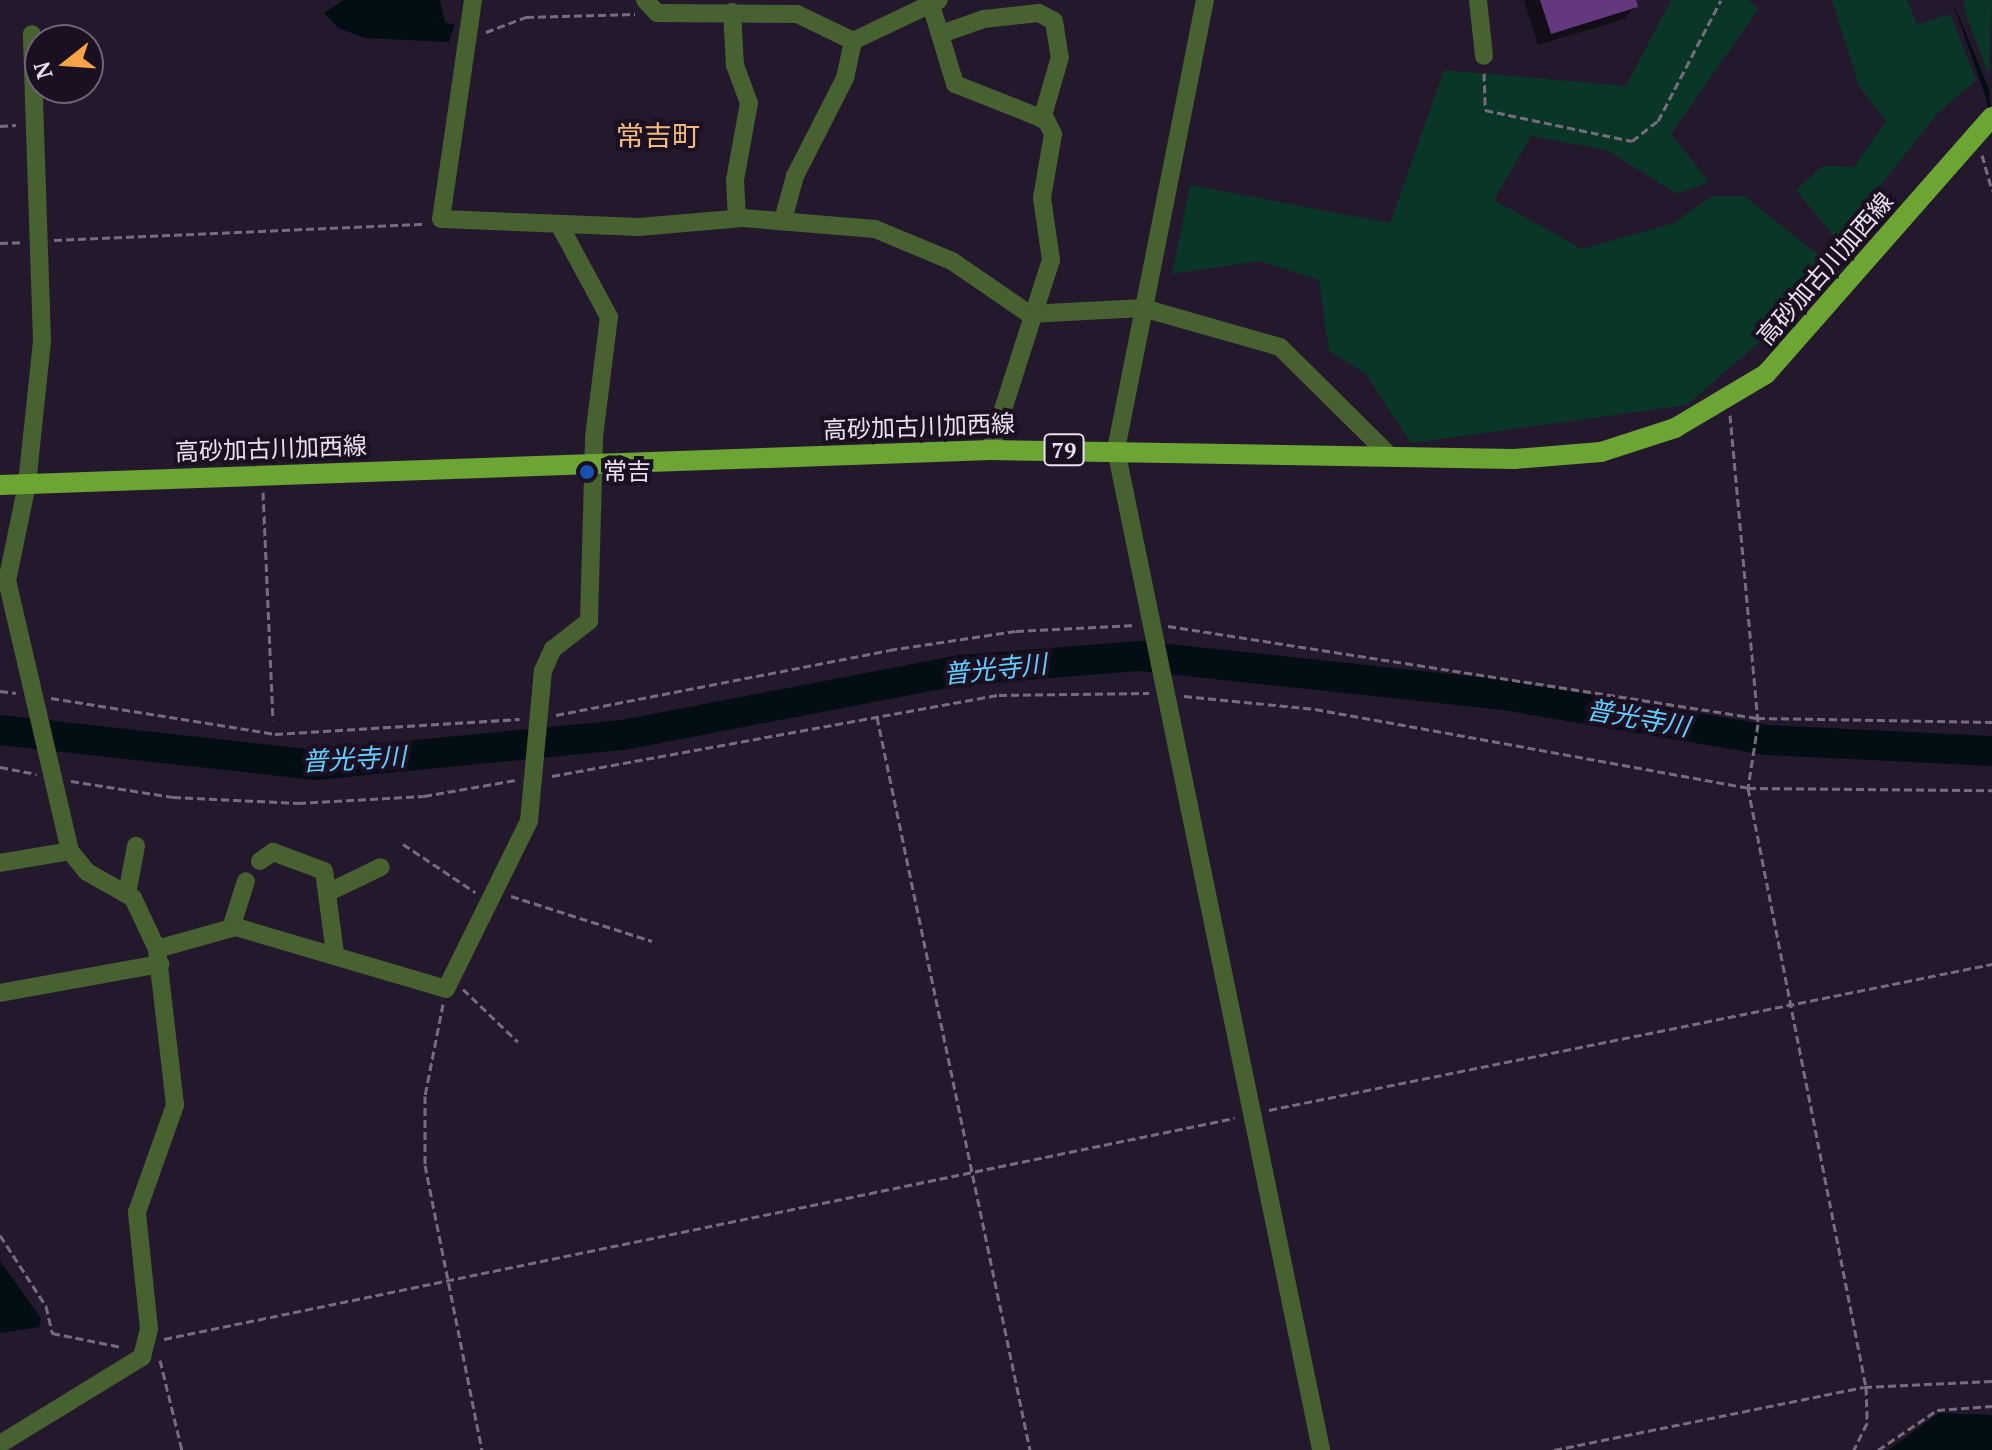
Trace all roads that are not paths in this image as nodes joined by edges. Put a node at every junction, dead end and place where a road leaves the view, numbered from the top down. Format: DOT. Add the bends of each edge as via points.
graph roads {
  1 [pos="473,0"];
  2 [pos="1205,0"];
  3 [pos="1478,0"];
  4 [pos="935,3"];
  5 [pos="648,5"];
  6 [pos="732,12"];
  7 [pos="941,34"];
  8 [pos="853,41"];
  9 [pos="1484,56"];
  10 [pos="35,104"];
  11 [pos="1992,117"];
  12 [pos="1042,119"];
  13 [pos="737,218"];
  14 [pos="783,220"];
  15 [pos="560,226"];
  16 [pos="1143,308"];
  17 [pos="1029,314"];
  18 [pos="990,450"];
  19 [pos="1116,450"];
  20 [pos="1386,452"];
  21 [pos="597,463"];
  22 [pos="27,484"];
  23 [pos="0,485"];
  24 [pos="136,846"];
  25 [pos="70,851"];
  26 [pos="260,861"];
  27 [pos="0,863"];
  28 [pos="381,867"];
  29 [pos="246,881"];
  30 [pos="331,891"];
  31 [pos="127,894"];
  32 [pos="231,928"];
  33 [pos="335,953"];
  34 [pos="158,956"];
  35 [pos="0,993"];
  36 [pos="0,1444"];
  37 [pos="1321,1450"];
  1 -- 15 [label="street" via="441,219"];
  2 -- 16 [label="street"];
  3 -- 9 [label="street"];
  4 -- 7 [label="street"];
  4 -- 8 [label="street"];
  5 -- 6 [label="street"];
  6 -- 8 [label="street" via="816,18"];
  6 -- 13 [label="street" via="735,65 749,103 735,180"];
  7 -- 12 [label="street" via="955,84"];
  7 -- 12 [label="street" via="984,19 1039,13 1054,21 1060,57"];
  8 -- 14 [label="street" via="845,78 795,176"];
  10 -- 22 [label="street" via="42,341"];
  11 -- 20 [label="main road, 高砂加古川加西線 / 79" via="1806,334 1728,400 1675,428 1601,452 1514,459"];
  12 -- 17 [label="street" via="1053,134 1042,198 1051,260"];
  13 -- 14 [label="street"];
  13 -- 15 [label="street" via="692,227"];
  14 -- 17 [label="street" via="902,237"];
  15 -- 21 [label="street" via="609,317 594,437"];
  16 -- 17 [label="street"];
  16 -- 19 [label="street"];
  16 -- 20 [label="street" via="1280,347"];
  17 -- 18 [label="street"];
  18 -- 19 [label="main road, 高砂加古川加西線 / 79"];
  18 -- 21 [label="main road, 高砂加古川加西線 / 79"];
  19 -- 20 [label="main road, 高砂加古川加西線 / 79"];
  19 -- 37 [label="street"];
  21 -- 22 [label="main road, 高砂加古川加西線 / 79"];
  21 -- 33 [label="street" via="589,621 553,649 539,720 529,821 448,986"];
  22 -- 23 [label="main road, 高砂加古川加西線 / 79"];
  22 -- 25 [label="street" via="7,581 56,773"];
  24 -- 31 [label="street"];
  25 -- 27 [label="street"];
  25 -- 31 [label="street" via="87,872"];
  26 -- 30 [label="street" via="273,852 314,862"];
  28 -- 30 [label="street"];
  29 -- 32 [label="street"];
  30 -- 33 [label="street"];
  31 -- 34 [label="street"];
  32 -- 33 [label="street"];
  32 -- 34 [label="street"];
  34 -- 35 [label="street"];
  34 -- 36 [label="street" via="175,1105 137,1212 143,1352"];
}
